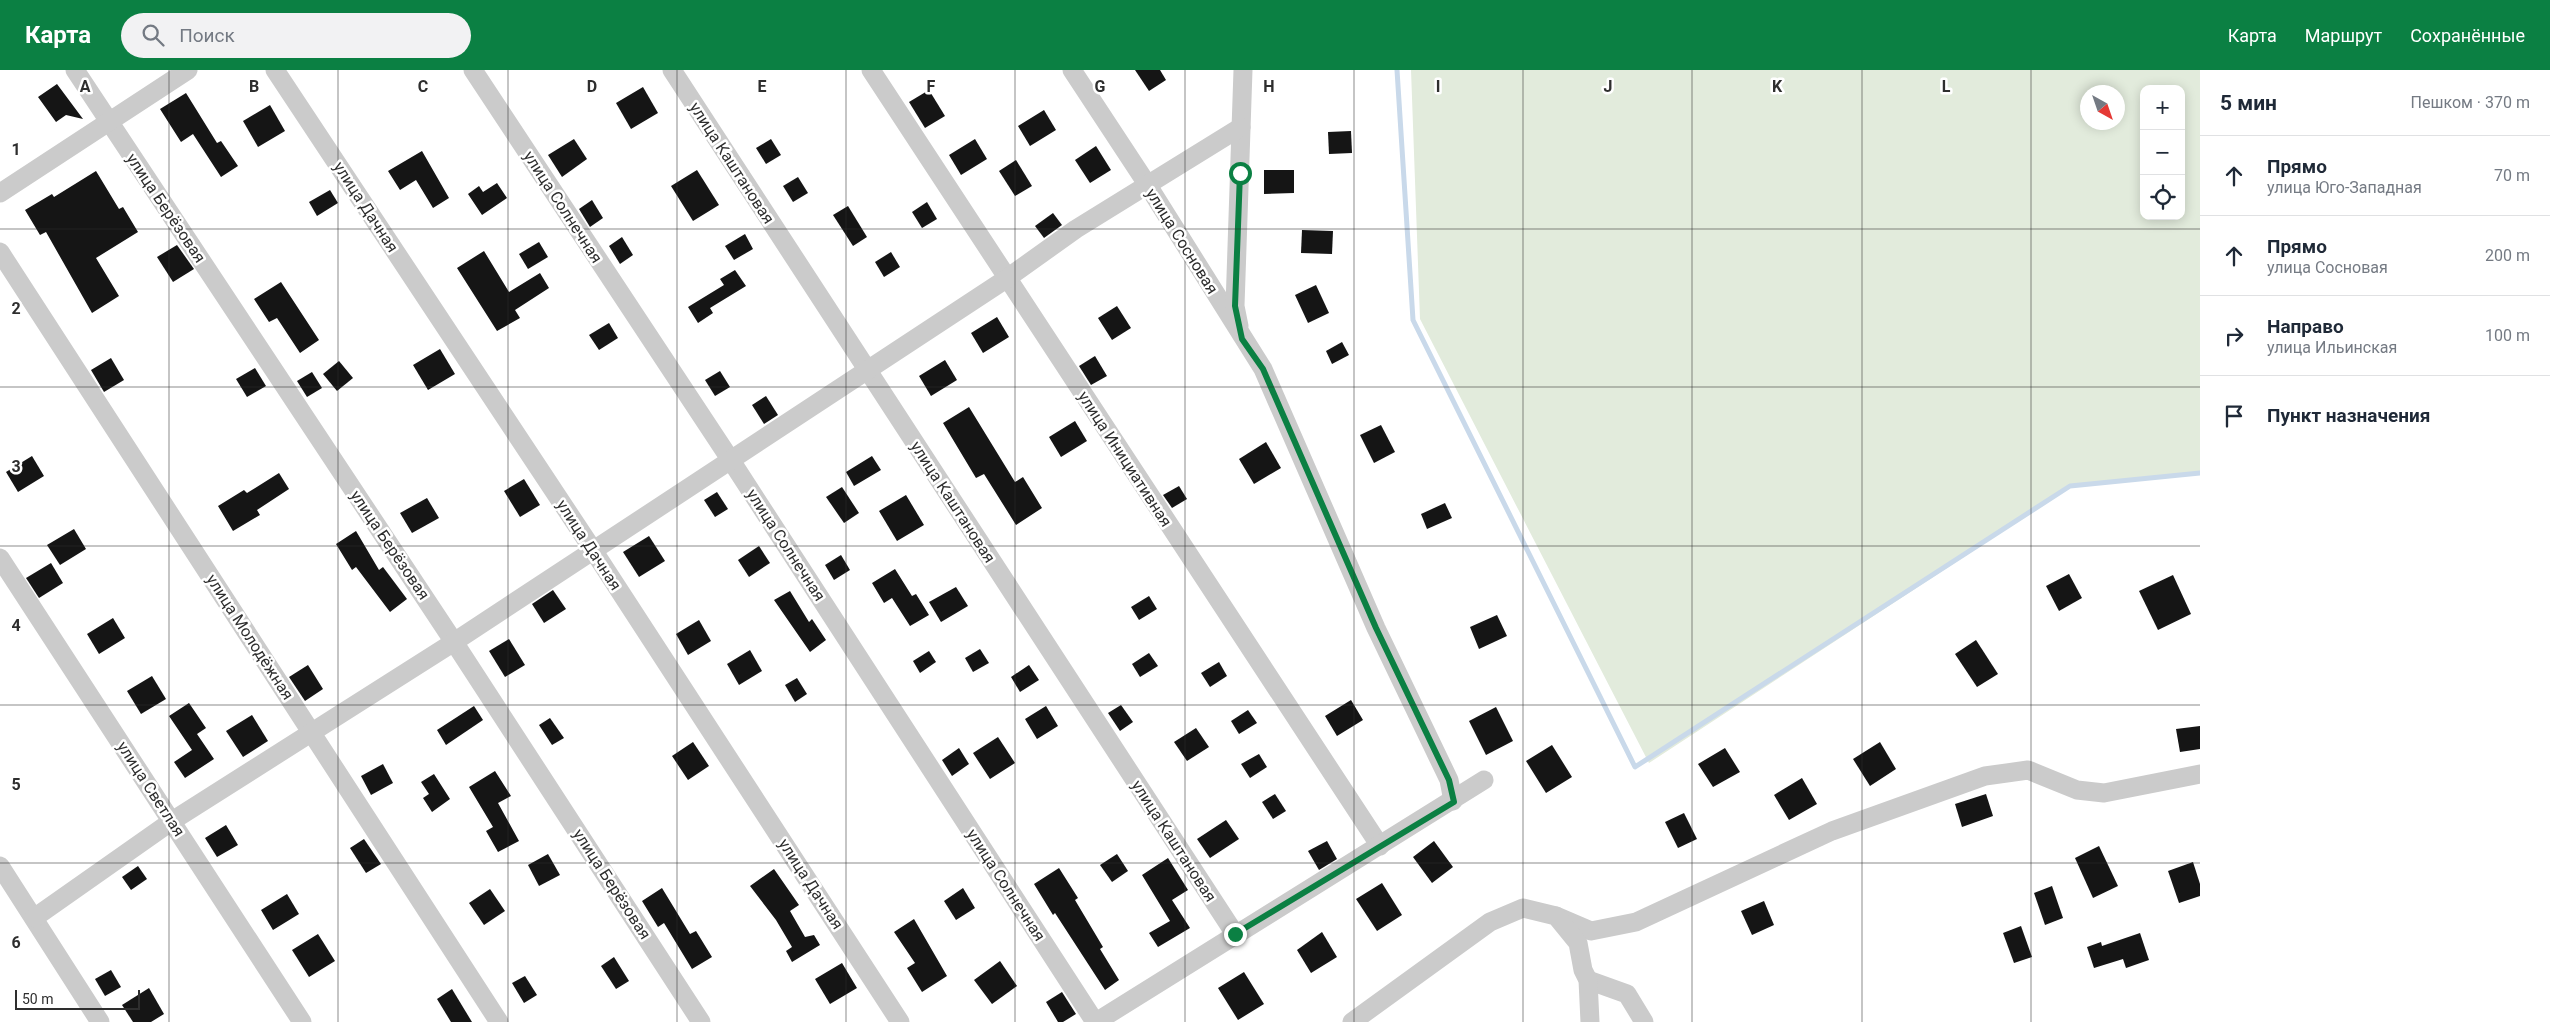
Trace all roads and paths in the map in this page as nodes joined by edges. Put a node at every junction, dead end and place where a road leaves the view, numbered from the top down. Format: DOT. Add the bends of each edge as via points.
graph roads {
  1 [pos="75,70"];
  2 [pos="188,70"];
  3 [pos="276,70"];
  4 [pos="473,70"];
  5 [pos="672,70"];
  6 [pos="871,70"];
  7 [pos="1072,70"];
  8 [pos="1243,70"];
  9 [pos="109,122"];
  10 [pos="1241,126"];
  11 [pos="1147,184"];
  12 [pos="0,193"];
  13 [pos="0,252"];
  14 [pos="1006,279"];
  15 [pos="1242,339"];
  16 [pos="868,370"];
  17 [pos="730,459"];
  18 [pos="593,550"];
  19 [pos="0,558"];
  20 [pos="454,642"];
  21 [pos="313,734"];
  22 [pos="2200,774"];
  23 [pos="1484,780"];
  24 [pos="1454,802"];
  25 [pos="172,822"];
  26 [pos="1380,846"];
  27 [pos="0,866"];
  28 [pos="1556,916"];
  29 [pos="34,918"];
  30 [pos="1235,934"];
  31 [pos="1588,980"];
  32 [pos="100,1022"];
  33 [pos="302,1022"];
  34 [pos="499,1022"];
  35 [pos="701,1022"];
  36 [pos="900,1022"];
  37 [pos="1096,1022"];
  38 [pos="1352,1022"];
  39 [pos="1590,1022"];
  40 [pos="1644,1022"];
  1 -- 9 [label="street, улица Берёзовая"];
  2 -- 9 [label="street"];
  3 -- 18 [label="street, улица Дачная"];
  4 -- 17 [label="street, улица Солнечная"];
  5 -- 16 [label="street, улица Каштановая"];
  6 -- 14 [label="street, улица Инициативная"];
  7 -- 11 [label="street, улица Сосновая"];
  8 -- 10 [label="street"];
  9 -- 12 [label="street"];
  9 -- 20 [label="street, улица Берёзовая"];
  10 -- 11 [label="street"];
  10 -- 15 [label="street" via="1235,306"];
  11 -- 14 [label="street"];
  11 -- 15 [label="street, улица Сосновая"];
  13 -- 21 [label="street, улица Молодёжная"];
  14 -- 16 [label="street"];
  14 -- 26 [label="street, улица Инициативная"];
  15 -- 24 [label="street, улица Сосновая" via="1263,369 1376,628 1449,780"];
  16 -- 17 [label="street"];
  16 -- 30 [label="street, улица Каштановая"];
  17 -- 18 [label="street"];
  17 -- 37 [label="street, улица Солнечная"];
  18 -- 20 [label="street"];
  18 -- 36 [label="street, улица Дачная"];
  19 -- 25 [label="street, улица Светлая"];
  20 -- 21 [label="street"];
  20 -- 35 [label="street, улица Берёзовая"];
  21 -- 25 [label="street"];
  21 -- 34 [label="street, улица Молодёжная"];
  22 -- 28 [label="street" via="2104,793 2078,790 2028,770 1984,776 1832,831 1636,922 1591,931"];
  23 -- 24 [label="street"];
  24 -- 26 [label="street"];
  25 -- 29 [label="street"];
  25 -- 33 [label="street, улица Светлая"];
  26 -- 30 [label="street"];
  27 -- 29 [label="street"];
  28 -- 31 [label="street" via="1578,943"];
  28 -- 38 [label="street" via="1524,908 1490,922"];
  29 -- 32 [label="street"];
  30 -- 37 [label="street"];
  31 -- 39 [label="street"];
  31 -- 40 [label="street" via="1627,994"];
}
